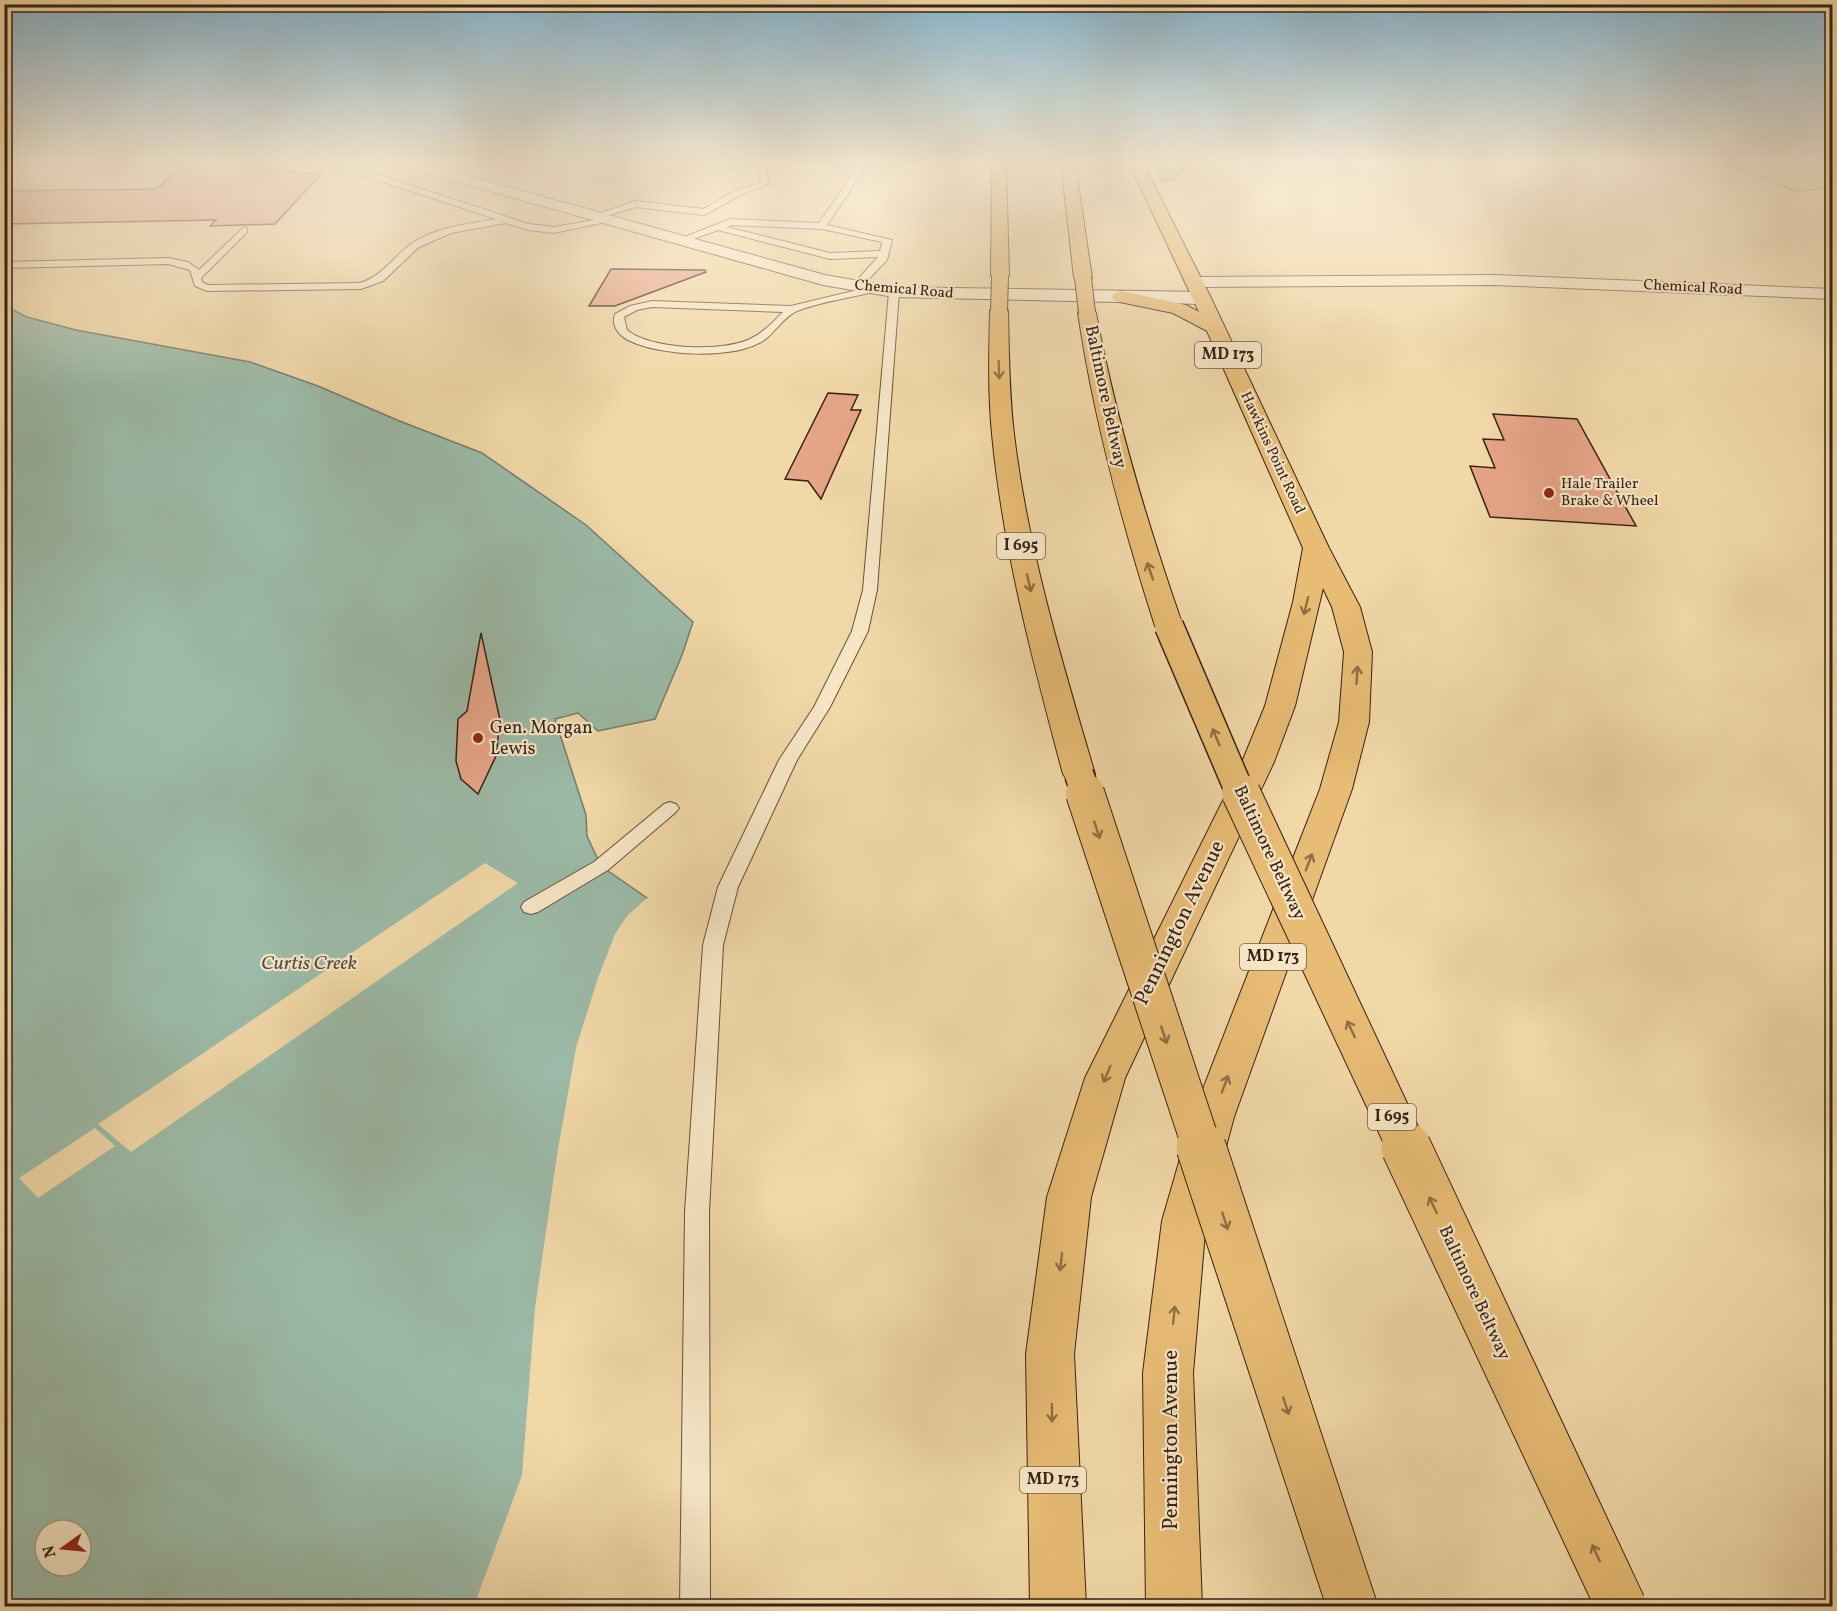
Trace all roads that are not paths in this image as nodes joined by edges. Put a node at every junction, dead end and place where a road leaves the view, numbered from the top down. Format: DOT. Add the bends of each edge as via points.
graph roads {
  1 [pos="236,238"];
  2 [pos="431,238"];
  3 [pos="675,238"];
  4 [pos="687,238"];
  5 [pos="761,238"];
  6 [pos="879,238"];
  7 [pos="1000,238"];
  8 [pos="1078,238"];
  9 [pos="1173,238"];
  10 [pos="682,240"];
  11 [pos="884,254"];
  12 [pos="4,265"];
  13 [pos="197,277"];
  14 [pos="856,287"];
  15 [pos="884,290"];
  16 [pos="1198,290"];
  17 [pos="1833,294"];
  18 [pos="1121,297"];
  19 [pos="791,309"];
  20 [pos="1215,327"];
  21 [pos="1316,548"];
  22 [pos="670,808"];
  23 [pos="531,907"];
  24 [pos="695,1606"];
  25 [pos="1058,1606"];
  26 [pos="1174,1606"];
  27 [pos="1352,1606"];
  28 [pos="1620,1606"];
  1 -- 13 [label="lane"];
  2 -- 13 [label="lane" via="417,244 383,279 361,286 207,288 198,284"];
  3 -- 10 [label="street, Chemical Road"];
  4 -- 10 [label="lane"];
  5 -- 11 [label="lane" via="830,256"];
  6 -- 11 [label="lane" via="887,240"];
  7 -- 27 [label="main road, I 695, one-way, bridge" via="999,370 1005,448 1020,543 1041,635 1079,774"];
  28 -- 8 [label="main road, Baltimore Beltway / I 695, one-way, bridge" via="1232,774 1169,626 1113,447 1096,371"];
  9 -- 16 [label="main road, Hawkins Point Road / MD 173"];
  10 -- 14 [label="street, Chemical Road"];
  11 -- 14 [label="lane"];
  12 -- 13 [label="lane" via="168,261 194,269"];
  14 -- 15 [label="street, Chemical Road"];
  15 -- 18 [label="street, Chemical Road"];
  15 -- 19 [label="lane"];
  15 -- 24 [label="lane" via="870,590 860,631 822,707 788,760 728,887 713,945 697,1212"];
  16 -- 17 [label="street, Chemical Road" via="1494,280"];
  16 -- 18 [label="street, Chemical Road"];
  16 -- 20 [label="main road, Hawkins Point Road / MD 173"];
  18 -- 20 [label="main road" via="1179,309"];
  19 -- 19 [label="lane" via="652,304 619,316 619,326 627,336 660,348 708,349 748,344 768,333"];
  20 -- 21 [label="main road, Hawkins Point Road / MD 173"];
  21 -- 25 [label="main road, Pennington Avenue / MD 173, one-way" via="1307,602 1280,705 1258,762 1105,1078 1069,1197 1050,1354"];
  26 -- 21 [label="main road, Pennington Avenue / MD 173, one-way" via="1168,1373 1184,1221 1213,1117 1336,789 1354,722 1358,652 1346,607"];
  22 -- 23 [label="lane" via="601,866"];
}
